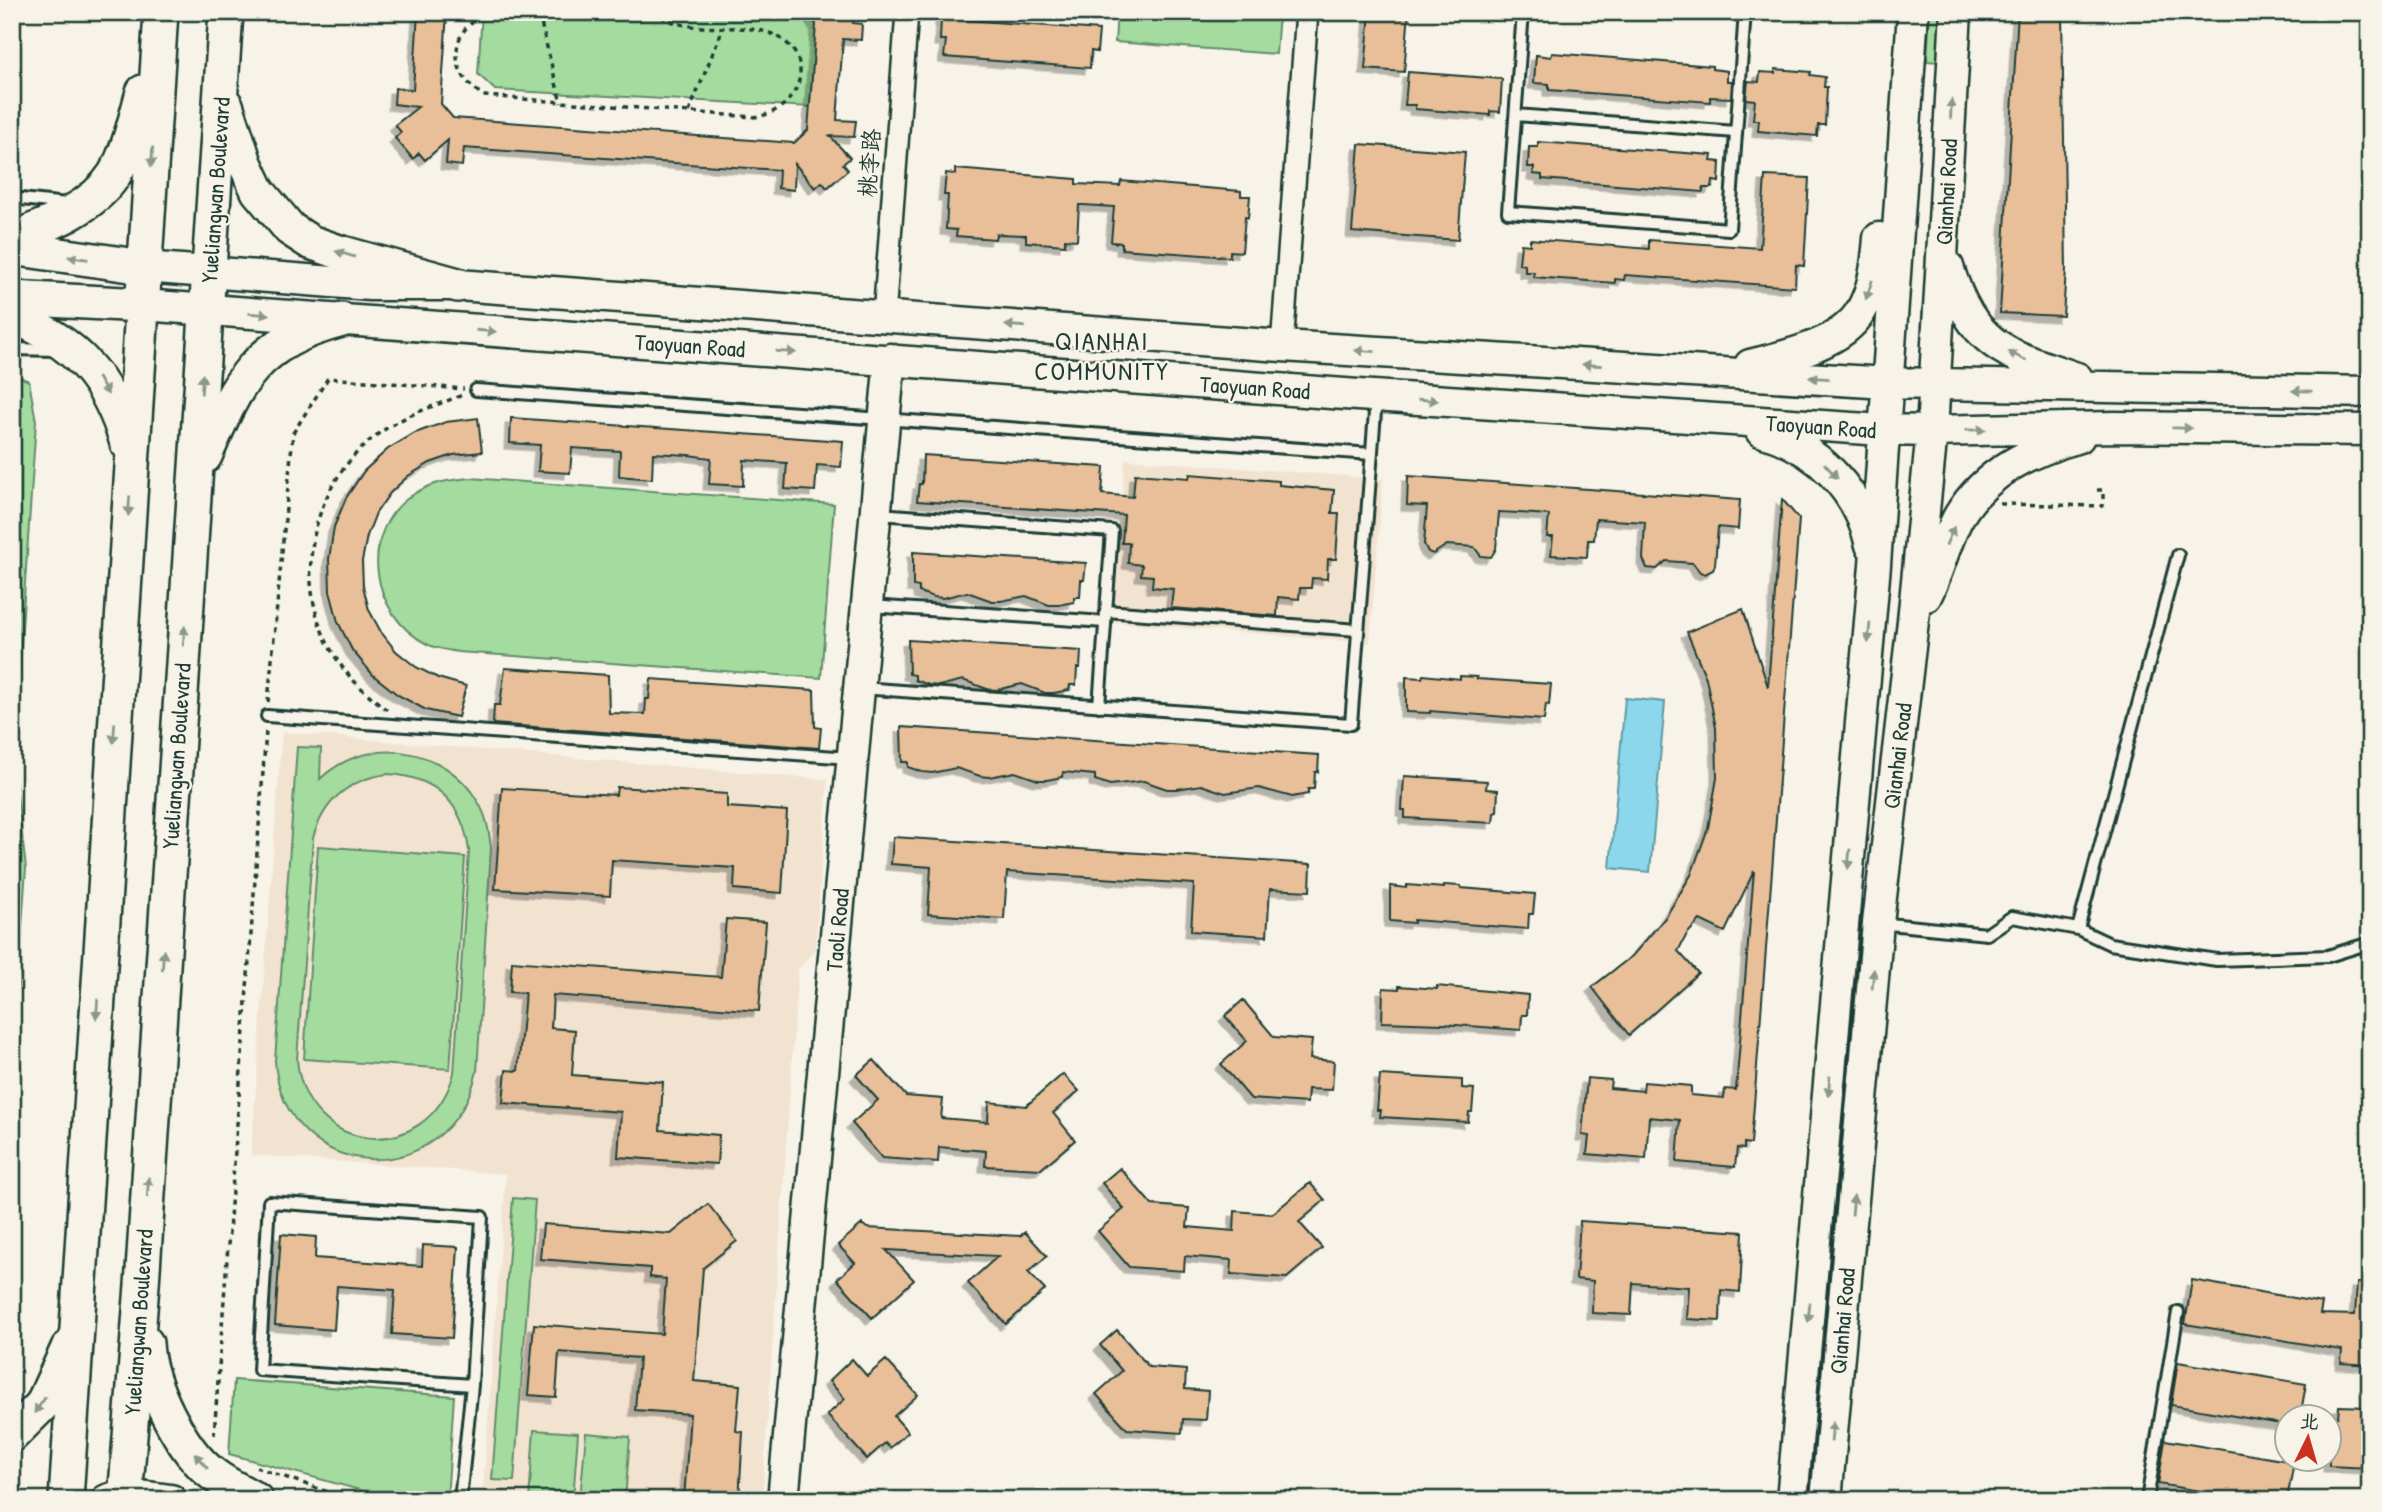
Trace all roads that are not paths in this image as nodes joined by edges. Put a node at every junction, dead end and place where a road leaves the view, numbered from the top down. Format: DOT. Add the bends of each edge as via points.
graph roads {
  1 [pos="226,12"];
  2 [pos="907,12"];
  3 [pos="1307,12"];
  4 [pos="1524,12"];
  5 [pos="1745,12"];
  6 [pos="1913,12"];
  7 [pos="1956,12"];
  8 [pos="160,26"];
  9 [pos="221,89"];
  10 [pos="1908,104"];
  11 [pos="1516,115"];
  12 [pos="1736,132"];
  13 [pos="12,198"];
  14 [pos="80,206"];
  15 [pos="12,239"];
  16 [pos="12,248"];
  17 [pos="1942,250"];
  18 [pos="145,267"];
  19 [pos="210,272"];
  20 [pos="458,285"];
  21 [pos="12,298"];
  22 [pos="142,305"];
  23 [pos="207,310"];
  24 [pos="12,316"];
  25 [pos="884,317"];
  26 [pos="342,320"];
  27 [pos="1282,346"];
  28 [pos="12,349"];
  29 [pos="71,350"];
  30 [pos="890,359"];
  31 [pos="1702,371"];
  32 [pos="1887,383"];
  33 [pos="1935,385"];
  34 [pos="2104,387"];
  35 [pos="476,390"];
  36 [pos="2370,392"];
  37 [pos="1376,396"];
  38 [pos="1703,417"];
  39 [pos="885,420"];
  40 [pos="2113,427"];
  41 [pos="1883,430"];
  42 [pos="2370,430"];
  43 [pos="1932,431"];
  44 [pos="1372,454"];
  45 [pos="131,459"];
  46 [pos="195,480"];
  47 [pos="876,514"];
  48 [pos="2178,555"];
  49 [pos="1875,565"];
  50 [pos="867,606"];
  51 [pos="1106,616"];
  52 [pos="1913,621"];
  53 [pos="1358,630"];
  54 [pos="859,688"];
  55 [pos="1099,706"];
  56 [pos="267,716"];
  57 [pos="853,758"];
  58 [pos="1878,923"];
  59 [pos="2078,929"];
  60 [pos="2370,943"];
  61 [pos="142,1284"];
  62 [pos="2178,1312"];
  63 [pos="78,1322"];
  64 [pos="472,1385"];
  65 [pos="12,1435"];
  66 [pos="119,1498"];
  67 [pos="65,1500"];
  68 [pos="171,1500"];
  69 [pos="256,1500"];
  70 [pos="460,1500"];
  71 [pos="783,1500"];
  72 [pos="1792,1500"];
  73 [pos="1826,1500"];
  74 [pos="2147,1500"];
  1 -- 9 [label="main road, Yueliangwan Boulevard"];
  2 -- 25 [label="street, 桃李路"];
  3 -- 27 [label="street"];
  4 -- 11 [label="lane"];
  5 -- 12 [label="lane"];
  6 -- 10 [label="main road, Qianhai Road"];
  17 -- 7 [label="main road, Qianhai Road, one-way"];
  8 -- 14 [label="main road" via="120,163 106,185"];
  8 -- 18 [label="main road, one-way"];
  9 -- 19 [label="main road, Yueliangwan Boulevard"];
  20 -- 9 [label="main road, one-way" via="339,252 290,229 258,191"];
  10 -- 31 [label="main road, one-way" via="1883,206 1876,270 1860,314 1823,343 1788,356"];
  10 -- 32 [label="main road, Qianhai Road"];
  11 -- 12 [label="lane"];
  11 -- 12 [label="lane" via="1508,212 1591,219 1729,229"];
  13 -- 14 [label="lane"];
  14 -- 15 [label="main road"];
  18 -- 16 [label="main road, one-way"];
  17 -- 33 [label="main road, Qianhai Road"];
  34 -- 17 [label="main road, one-way" via="2010,354 1987,338 1957,297"];
  18 -- 19 [label="main road, Taoyuan Road"];
  18 -- 22 [label="main road"];
  19 -- 20 [label="main road, Taoyuan Road" via="370,285"];
  19 -- 23 [label="main road, Yueliangwan Boulevard"];
  20 -- 25 [label="main road, Taoyuan Road"];
  21 -- 22 [label="main road"];
  22 -- 23 [label="main road, Taoyuan Road"];
  22 -- 45 [label="main road"];
  23 -- 26 [label="main road, Taoyuan Road, one-way"];
  46 -- 23 [label="main road, Yueliangwan Boulevard, one-way"];
  24 -- 29 [label="main road" via="37,326"];
  27 -- 25 [label="main road, Taoyuan Road, one-way"];
  26 -- 30 [label="main road, Taoyuan Road, one-way"];
  26 -- 46 [label="main road" via="295,336 250,369 229,402"];
  31 -- 27 [label="main road, Taoyuan Road, one-way"];
  28 -- 29 [label="lane"];
  29 -- 45 [label="main road, one-way" via="94,371 109,396"];
  30 -- 37 [label="main road, Taoyuan Road"];
  30 -- 39 [label="main road, Taoli Road"];
  32 -- 31 [label="main road, Taoyuan Road, one-way"];
  32 -- 33 [label="main road, Taoyuan Road"];
  32 -- 41 [label="main road, Qianhai Road"];
  33 -- 34 [label="main road, Taoyuan Road"];
  33 -- 43 [label="main road, Qianhai Road"];
  36 -- 34 [label="main road, Taoyuan Road, one-way"];
  35 -- 39 [label="lane"];
  37 -- 38 [label="main road, Taoyuan Road, one-way"];
  37 -- 44 [label="lane"];
  38 -- 41 [label="main road, Taoyuan Road"];
  38 -- 49 [label="main road, one-way" via="1785,438 1826,465 1860,513"];
  39 -- 44 [label="lane"];
  39 -- 47 [label="main road, Taoli Road"];
  40 -- 42 [label="main road, Taoyuan Road, one-way"];
  43 -- 40 [label="main road, Taoyuan Road, one-way"];
  52 -- 40 [label="main road, one-way" via="1960,515 1984,486 2026,455"];
  41 -- 43 [label="main road, Taoyuan Road"];
  41 -- 49 [label="main road, Qianhai Road"];
  43 -- 52 [label="main road, Qianhai Road"];
  44 -- 53 [label="lane"];
  45 -- 63 [label="main road, one-way"];
  61 -- 46 [label="main road, Yueliangwan Boulevard, one-way"];
  47 -- 50 [label="main road, Taoli Road"];
  47 -- 51 [label="lane" via="1112,531"];
  48 -- 59 [label="lane"];
  49 -- 72 [label="main road, Qianhai Road, one-way"];
  50 -- 51 [label="lane"];
  50 -- 54 [label="main road, Taoli Road"];
  51 -- 53 [label="lane"];
  51 -- 55 [label="lane"];
  52 -- 58 [label="main road, Qianhai Road"];
  53 -- 55 [label="lane" via="1351,724"];
  54 -- 55 [label="lane"];
  54 -- 57 [label="main road, Taoli Road"];
  56 -- 57 [label="lane"];
  57 -- 71 [label="main road, Taoli Road"];
  58 -- 59 [label="lane" via="1987,934 2012,917"];
  73 -- 58 [label="main road, Qianhai Road, one-way"];
  59 -- 60 [label="lane" via="2110,944 2217,960 2328,956"];
  61 -- 66 [label="main road, Yueliangwan Boulevard"];
  69 -- 61 [label="main road, one-way" via="213,1474 183,1440 160,1398 146,1350"];
  62 -- 74 [label="lane"];
  63 -- 65 [label="main road, one-way" via="42,1405"];
  63 -- 67 [label="main road"];
  64 -- 64 [label="lane" via="482,1217 269,1202 259,1370"];
  64 -- 70 [label="lane"];
  66 -- 68 [label="main road"];
}
